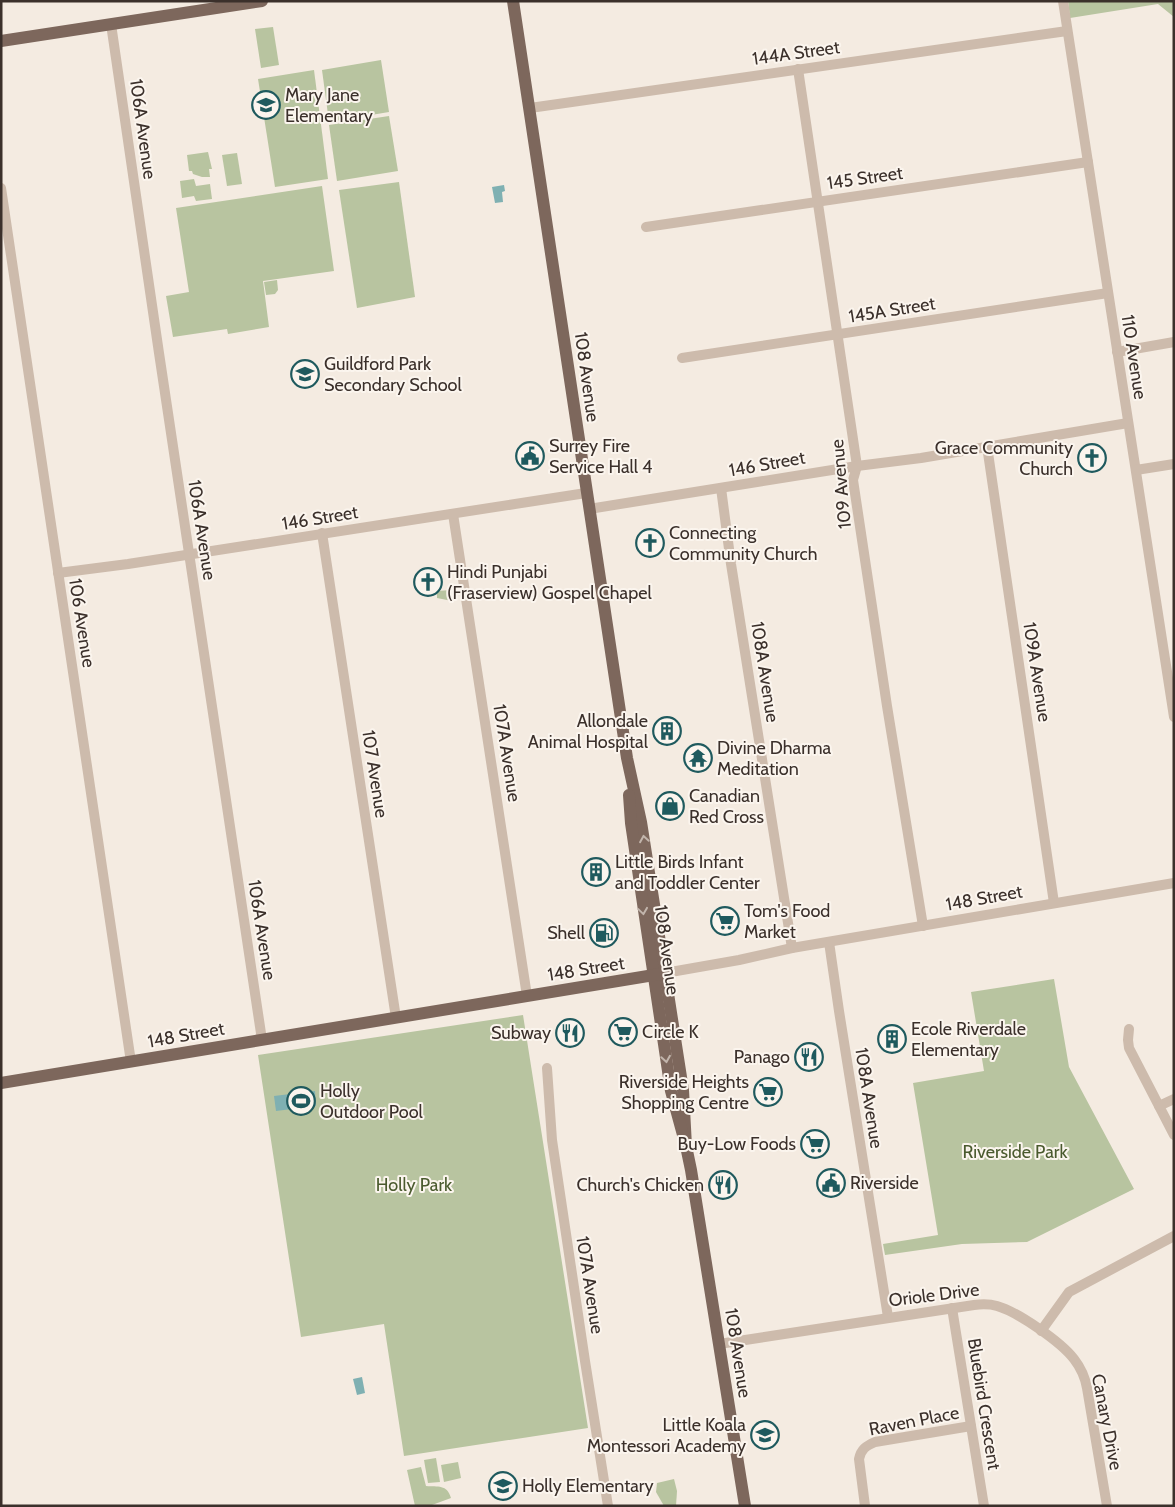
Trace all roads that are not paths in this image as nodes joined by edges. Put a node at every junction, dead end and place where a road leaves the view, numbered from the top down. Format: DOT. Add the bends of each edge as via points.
graph roads {
  1 [pos="262,1"];
  2 [pos="513,1"];
  3 [pos="1063,1"];
  4 [pos="111,24"];
  5 [pos="1067,31"];
  6 [pos="1,41"];
  7 [pos="798,69"];
  8 [pos="530,108"];
  9 [pos="1088,162"];
  10 [pos="1,188"];
  11 [pos="818,202"];
  12 [pos="646,227"];
  13 [pos="1108,294"];
  14 [pos="838,335"];
  15 [pos="1174,342"];
  16 [pos="1118,352"];
  17 [pos="682,358"];
  18 [pos="1128,423"];
  19 [pos="987,446"];
  20 [pos="1174,464"];
  21 [pos="857,466"];
  22 [pos="1136,470"];
  23 [pos="721,488"];
  24 [pos="586,493"];
  25 [pos="589,508"];
  26 [pos="453,514"];
  27 [pos="322,534"];
  28 [pos="189,554"];
  29 [pos="58,573"];
  30 [pos="1174,717"];
  31 [pos="1174,883"];
  32 [pos="1054,903"];
  33 [pos="923,926"];
  34 [pos="829,942"];
  35 [pos="792,948"];
  36 [pos="659,975"];
  37 [pos="527,996"];
  38 [pos="396,1018"];
  39 [pos="1129,1029"];
  40 [pos="262,1040"];
  41 [pos="131,1062"];
  42 [pos="547,1068"];
  43 [pos="1,1083"];
  44 [pos="1174,1099"];
  45 [pos="1159,1106"];
  46 [pos="1174,1135"];
  47 [pos="1174,1236"];
  48 [pos="952,1308"];
  49 [pos="888,1318"];
  50 [pos="1041,1331"];
  51 [pos="719,1344"];
  52 [pos="971,1426"];
  53 [pos="608,1506"];
  54 [pos="745,1506"];
  55 [pos="865,1506"];
  56 [pos="984,1506"];
  57 [pos="1107,1506"];
  1 -- 4 [label="main road"];
  2 -- 8 [label="main road, 108 Avenue"];
  3 -- 5 [label="street, 110 Avenue"];
  4 -- 6 [label="main road"];
  4 -- 28 [label="street, 106A Avenue"];
  5 -- 7 [label="street, 144A Street"];
  5 -- 9 [label="street, 110 Avenue"];
  7 -- 8 [label="street, 144A Street"];
  7 -- 11 [label="street, 109 Avenue"];
  8 -- 24 [label="main road, 108 Avenue"];
  9 -- 11 [label="street, 145 Street"];
  9 -- 13 [label="street, 110 Avenue"];
  10 -- 29 [label="street, 106 Avenue"];
  11 -- 12 [label="street, 145 Street"];
  11 -- 14 [label="street, 109 Avenue"];
  13 -- 14 [label="street, 145A Street"];
  13 -- 16 [label="street, 110 Avenue"];
  14 -- 17 [label="street, 145A Street"];
  14 -- 21 [label="street, 109 Avenue"];
  15 -- 16 [label="street"];
  16 -- 18 [label="street, 110 Avenue"];
  18 -- 19 [label="street, 146 Street"];
  18 -- 22 [label="street, 110 Avenue"];
  19 -- 21 [label="street, 146 Street"];
  19 -- 32 [label="street, 109A Avenue"];
  20 -- 22 [label="street"];
  21 -- 23 [label="street, 146 Street"];
  21 -- 33 [label="street, 109 Avenue" via="853,480"];
  22 -- 30 [label="street, 110 Avenue"];
  23 -- 25 [label="street, 146 Street"];
  23 -- 35 [label="street, 108A Avenue"];
  24 -- 25 [label="main road, 108 Avenue"];
  24 -- 26 [label="street, 146 Street"];
  25 -- 36 [label="main road, 108 Avenue" via="627,758 631,823"];
  26 -- 27 [label="street, 146 Street"];
  26 -- 37 [label="street, 107A Avenue"];
  27 -- 28 [label="street, 146 Street"];
  27 -- 38 [label="street, 107 Avenue"];
  28 -- 29 [label="street, 146 Street"];
  28 -- 40 [label="street, 106A Avenue"];
  29 -- 41 [label="street, 106 Avenue"];
  31 -- 32 [label="street, 148 Street"];
  32 -- 33 [label="street, 148 Street"];
  33 -- 34 [label="street, 148 Street"];
  34 -- 35 [label="street, 148 Street"];
  34 -- 49 [label="street, 108A Avenue"];
  35 -- 36 [label="street, 148 Street"];
  36 -- 37 [label="main road, 148 Street"];
  36 -- 51 [label="main road, 108 Avenue" via="671,1091 686,1146"];
  37 -- 38 [label="main road, 148 Street"];
  38 -- 40 [label="main road, 148 Street"];
  39 -- 45 [label="street" via="1129,1048"];
  40 -- 41 [label="main road, 148 Street"];
  41 -- 43 [label="main road, 148 Street"];
  42 -- 53 [label="street, 107A Avenue" via="552,1140"];
  44 -- 45 [label="street"];
  45 -- 46 [label="street"];
  47 -- 50 [label="street" via="1069,1292"];
  48 -- 49 [label="street, Oriole Drive"];
  48 -- 50 [label="street, Oriole Drive" via="996,1305"];
  48 -- 52 [label="street, Bluebird Crescent"];
  49 -- 51 [label="street, Oriole Drive"];
  50 -- 57 [label="street, Canary Drive" via="1070,1354 1085,1379"];
  51 -- 54 [label="main road, 108 Avenue"];
  52 -- 55 [label="street, Raven Place" via="866,1445 859,1459"];
  52 -- 56 [label="street, Bluebird Crescent"];
}
